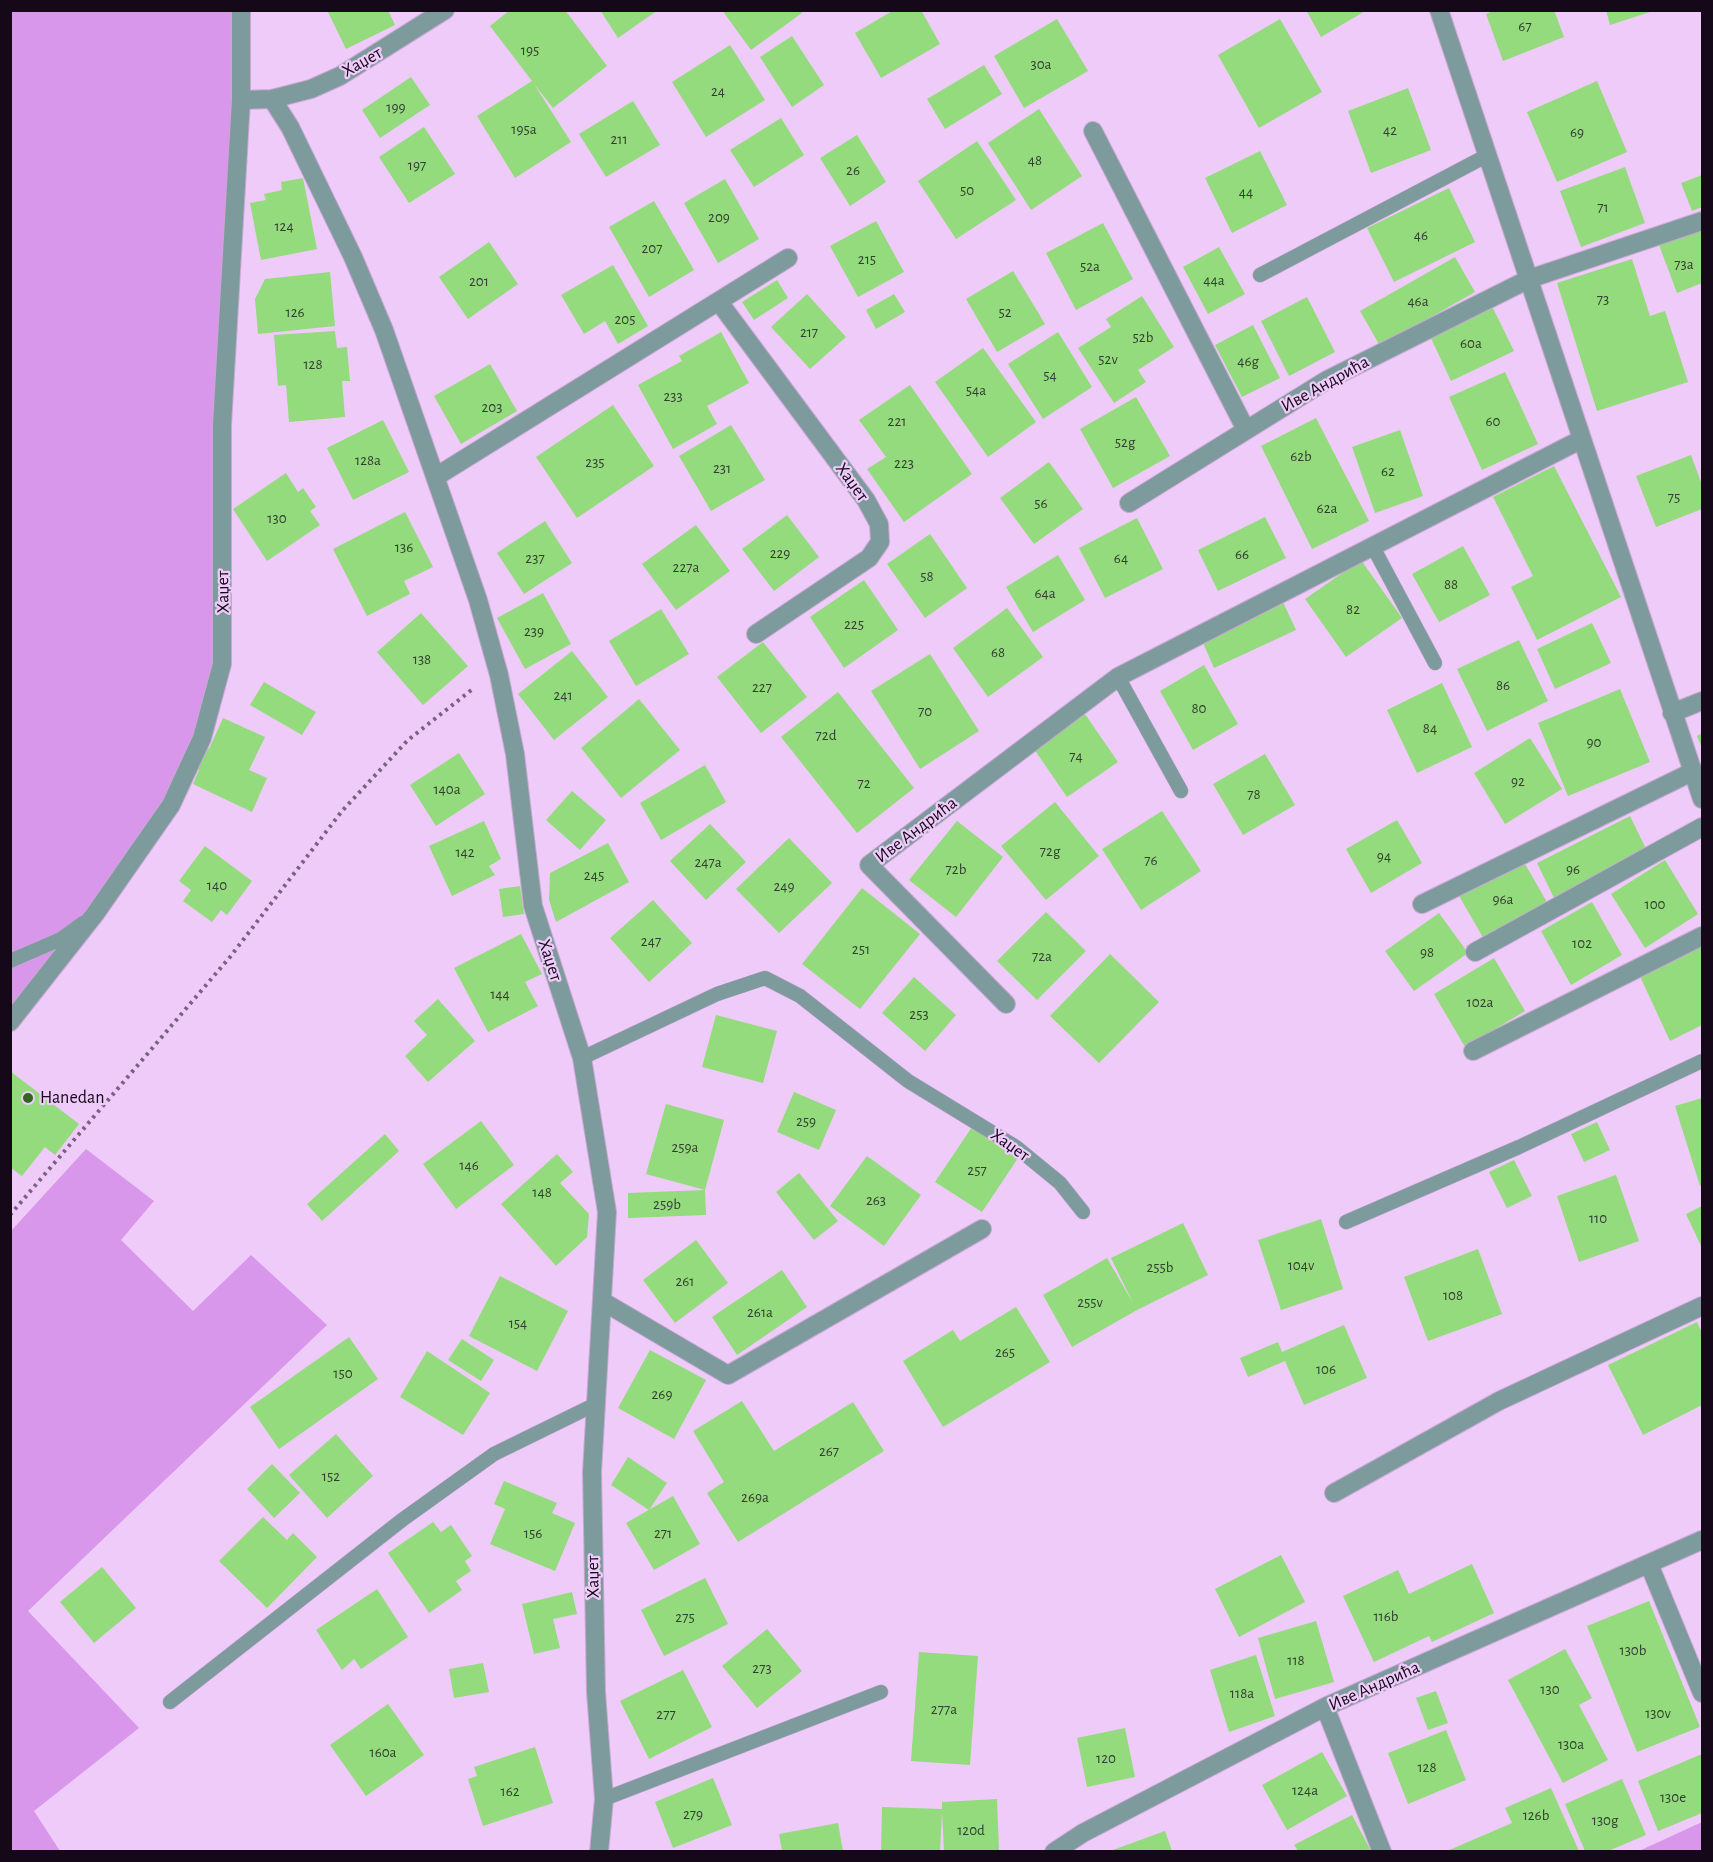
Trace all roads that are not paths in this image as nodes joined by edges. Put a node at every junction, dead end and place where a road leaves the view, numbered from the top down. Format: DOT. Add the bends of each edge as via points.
graph roads {
  1 [pos="241,10"];
  2 [pos="445,10"];
  3 [pos="1439,10"];
  4 [pos="272,99"];
  5 [pos="241,100"];
  6 [pos="1093,131"];
  7 [pos="1488,155"];
  8 [pos="1702,221"];
  9 [pos="788,258"];
  10 [pos="1260,275"];
  11 [pos="1529,279"];
  12 [pos="719,302"];
  13 [pos="1246,430"];
  14 [pos="1582,439"];
  15 [pos="437,476"];
  16 [pos="1128,503"];
  17 [pos="1373,547"];
  18 [pos="756,634"];
  19 [pos="1435,663"];
  20 [pos="1118,677"];
  21 [pos="1702,701"];
  22 [pos="1672,713"];
  23 [pos="1694,771"];
  24 [pos="1181,790"];
  25 [pos="1702,799"];
  26 [pos="1702,827"];
  27 [pos="1422,904"];
  28 [pos="94,915"];
  29 [pos="1702,936"];
  30 [pos="1475,952"];
  31 [pos="10,961"];
  32 [pos="1006,1004"];
  33 [pos="10,1022"];
  34 [pos="1473,1051"];
  35 [pos="582,1058"];
  36 [pos="1702,1061"];
  37 [pos="1083,1212"];
  38 [pos="1346,1222"];
  39 [pos="982,1229"];
  40 [pos="602,1301"];
  41 [pos="1702,1306"];
  42 [pos="596,1404"];
  43 [pos="1334,1493"];
  44 [pos="1702,1540"];
  45 [pos="1649,1564"];
  46 [pos="881,1692"];
  47 [pos="1702,1693"];
  48 [pos="170,1702"];
  49 [pos="1325,1707"];
  50 [pos="604,1799"];
  51 [pos="599,1851"];
  52 [pos="1054,1851"];
  53 [pos="1382,1851"];
  1 -- 5 [label="street, Хаџет"];
  2 -- 4 [label="street, Хаџет" via="340,76 311,89"];
  3 -- 7 [label="street"];
  4 -- 5 [label="street, Хаџет"];
  4 -- 15 [label="street, Хаџет" via="353,257"];
  5 -- 28 [label="street, Хаџет" via="222,425 222,664 202,738 171,805"];
  6 -- 13 [label="street"];
  7 -- 10 [label="lane"];
  7 -- 11 [label="street"];
  8 -- 11 [label="street, Иве Андрића"];
  9 -- 12 [label="street"];
  11 -- 13 [label="street, Иве Андрића" via="1327,380"];
  11 -- 14 [label="street"];
  12 -- 15 [label="street"];
  12 -- 18 [label="street, Хаџет" via="866,500 879,524 880,542 869,558"];
  13 -- 16 [label="street, Иве Андрића"];
  14 -- 17 [label="street, Иве Андрића"];
  14 -- 22 [label="street"];
  15 -- 35 [label="street, Хаџет" via="499,675 515,754 533,906"];
  17 -- 19 [label="lane"];
  17 -- 20 [label="street, Иве Андрића"];
  20 -- 24 [label="lane"];
  20 -- 32 [label="street, Иве Андрића" via="869,865"];
  21 -- 22 [label="street"];
  22 -- 23 [label="street"];
  23 -- 25 [label="street"];
  23 -- 27 [label="street"];
  26 -- 30 [label="street"];
  28 -- 31 [label="lane" via="61,939"];
  28 -- 33 [label="street, Хаџет"];
  29 -- 34 [label="street"];
  35 -- 37 [label="lane, Хаџет" via="717,994 765,978 800,996 908,1081 1016,1147 1060,1183"];
  35 -- 40 [label="street, Хаџет" via="607,1212"];
  36 -- 38 [label="lane"];
  39 -- 40 [label="street" via="728,1376"];
  40 -- 42 [label="street, Хаџет"];
  41 -- 43 [label="street" via="1499,1401"];
  42 -- 48 [label="lane" via="494,1454 402,1520"];
  42 -- 50 [label="street, Хаџет" via="592,1472 594,1614"];
  44 -- 45 [label="street, Иве Андрића"];
  45 -- 47 [label="street"];
  45 -- 49 [label="street, Иве Андрића"];
  46 -- 50 [label="lane"];
  49 -- 52 [label="street, Иве Андрића"];
  49 -- 53 [label="street"];
  50 -- 51 [label="street, Хаџет"];
}
